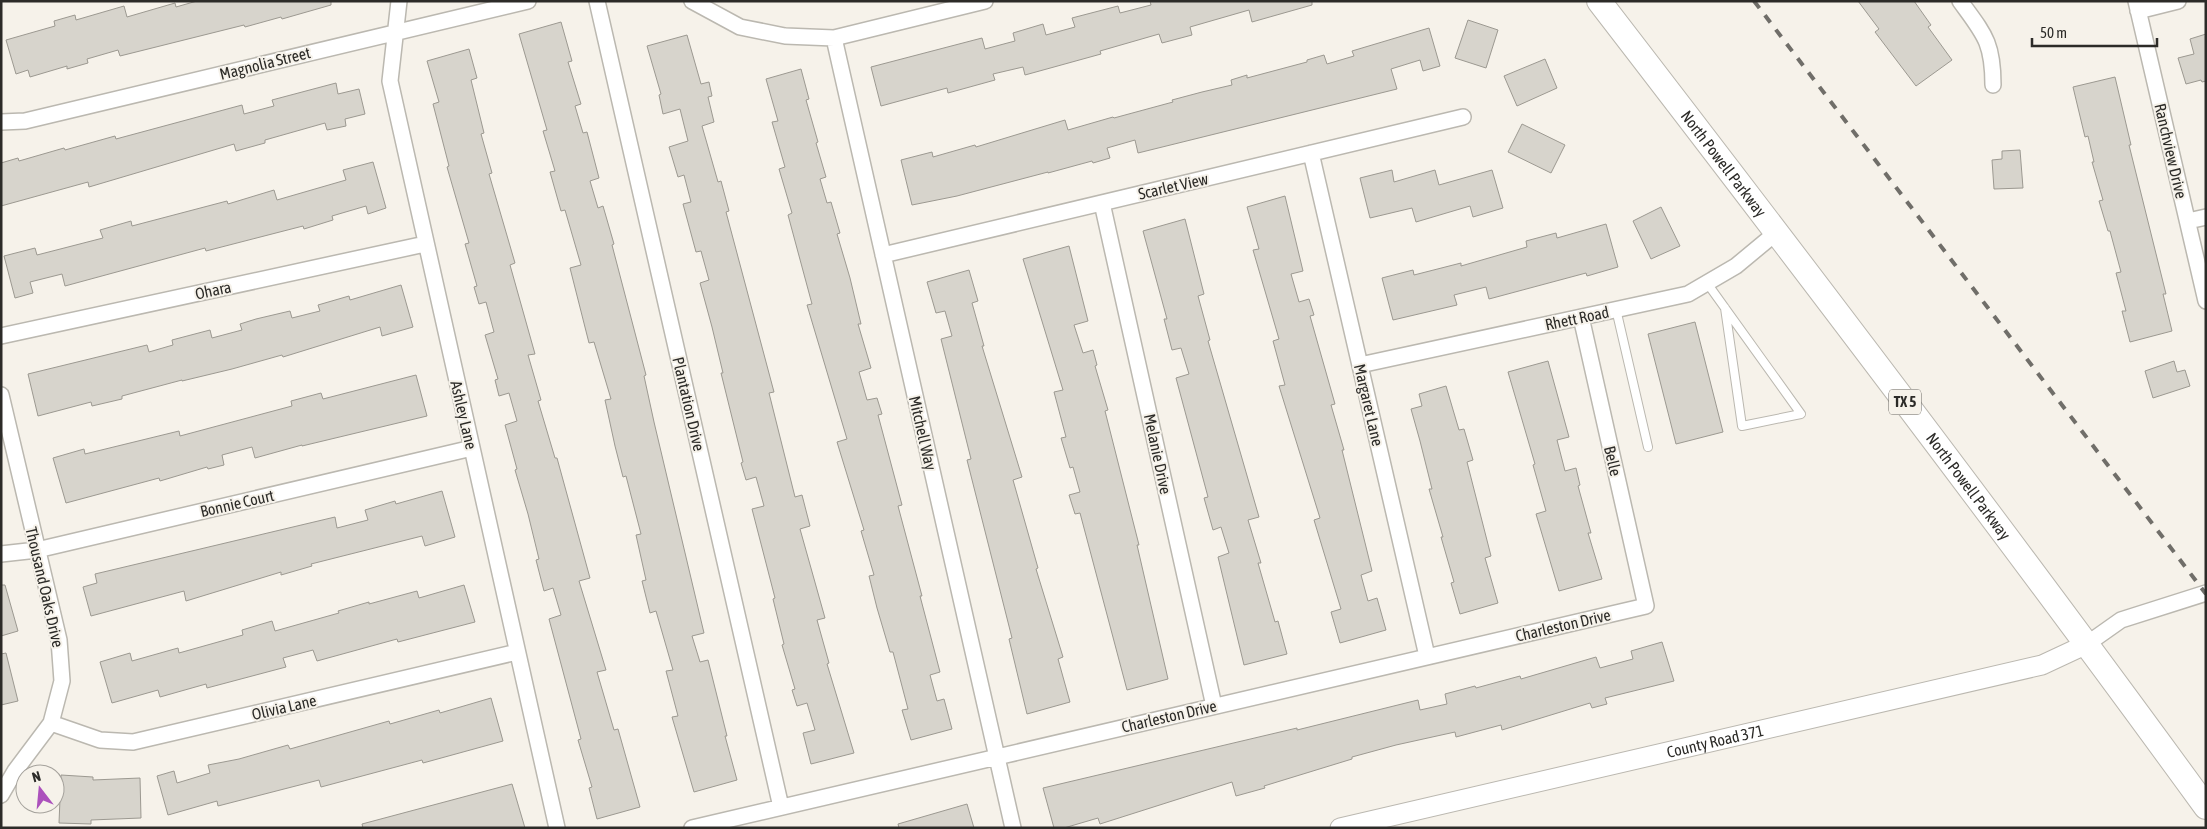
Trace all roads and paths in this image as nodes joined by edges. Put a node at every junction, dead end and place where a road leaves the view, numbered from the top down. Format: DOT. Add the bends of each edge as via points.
graph roads {
  1 [pos="399,1"];
  2 [pos="528,1"];
  3 [pos="597,1"];
  4 [pos="692,1"];
  5 [pos="986,1"];
  6 [pos="1599,1"];
  7 [pos="1960,1"];
  8 [pos="2178,1"];
  9 [pos="2137,6"];
  10 [pos="395,32"];
  11 [pos="834,38"];
  12 [pos="1994,85"];
  13 [pos="1463,117"];
  14 [pos="1,122"];
  15 [pos="1311,153"];
  16 [pos="1102,203"];
  17 [pos="2206,217"];
  18 [pos="2188,221"];
  19 [pos="1777,232"];
  20 [pos="424,244"];
  21 [pos="883,255"];
  22 [pos="1707,283"];
  23 [pos="2206,301"];
  24 [pos="1725,308"];
  25 [pos="1616,309"];
  26 [pos="1581,317"];
  27 [pos="1,336"];
  28 [pos="1360,364"];
  29 [pos="1,395"];
  30 [pos="1648,447"];
  31 [pos="472,448"];
  32 [pos="38,550"];
  33 [pos="1,554"];
  34 [pos="2206,593"];
  35 [pos="1646,606"];
  36 [pos="2088,644"];
  37 [pos="518,652"];
  38 [pos="1428,656"];
  39 [pos="1214,706"];
  40 [pos="51,723"];
  41 [pos="997,756"];
  42 [pos="1,795"];
  43 [pos="781,807"];
  44 [pos="2206,807"];
  45 [pos="557,828"];
  46 [pos="692,828"];
  47 [pos="1013,828"];
  48 [pos="1340,828"];
  1 -- 10 [label="street, Ashley Lane"];
  2 -- 10 [label="street, Magnolia Street"];
  3 -- 43 [label="street, Plantation Drive"];
  4 -- 11 [label="street" via="740,26 786,36"];
  5 -- 11 [label="street"];
  6 -- 19 [label="main road, North Powell Parkway / TX 5"];
  7 -- 12 [label="street" via="1990,46"];
  8 -- 9 [label="street"];
  9 -- 18 [label="street, Ranchview Drive"];
  10 -- 14 [label="street, Magnolia Street" via="25,121"];
  10 -- 20 [label="street, Ashley Lane" via="390,81"];
  11 -- 21 [label="street, Mitchell Way"];
  13 -- 15 [label="street, Scarlet View"];
  15 -- 16 [label="street, Scarlet View"];
  15 -- 28 [label="street, Margaret Lane"];
  16 -- 21 [label="street, Scarlet View"];
  16 -- 39 [label="street, Melanie Drive"];
  17 -- 18 [label="street"];
  18 -- 23 [label="street, Ranchview Drive"];
  19 -- 22 [label="street, Rhett Road" via="1736,266"];
  19 -- 36 [label="main road, North Powell Parkway / TX 5"];
  20 -- 27 [label="street, Ohara"];
  20 -- 31 [label="street, Ashley Lane"];
  21 -- 41 [label="street, Mitchell Way"];
  22 -- 24 [label="lane"];
  22 -- 25 [label="street, Rhett Road" via="1688,294"];
  24 -- 24 [label="lane" via="1774,376 1800,414 1742,426"];
  25 -- 26 [label="street, Rhett Road"];
  25 -- 30 [label="lane"];
  26 -- 28 [label="street, Rhett Road"];
  26 -- 35 [label="street, Belle"];
  28 -- 38 [label="street, Margaret Lane"];
  29 -- 32 [label="street, Thousand Oaks Drive"];
  31 -- 32 [label="street, Bonnie Court"];
  31 -- 37 [label="street, Ashley Lane"];
  32 -- 33 [label="street, Bonnie Court"];
  32 -- 40 [label="street, Thousand Oaks Drive" via="59,640 62,681"];
  34 -- 36 [label="street" via="2121,620"];
  35 -- 38 [label="street, Charleston Drive"];
  36 -- 44 [label="main road, North Powell Parkway / TX 5"];
  36 -- 48 [label="street, County Road 371" via="2042,665"];
  37 -- 40 [label="street, Olivia Lane" via="133,742 100,740"];
  37 -- 45 [label="street, Ashley Lane"];
  38 -- 39 [label="street, Charleston Drive"];
  39 -- 41 [label="street, Charleston Drive"];
  40 -- 42 [label="street, Thousand Oaks Drive"];
  41 -- 43 [label="street, Charleston Drive"];
  41 -- 47 [label="street, Mitchell Way"];
  43 -- 46 [label="street, Charleston Drive"];
}
